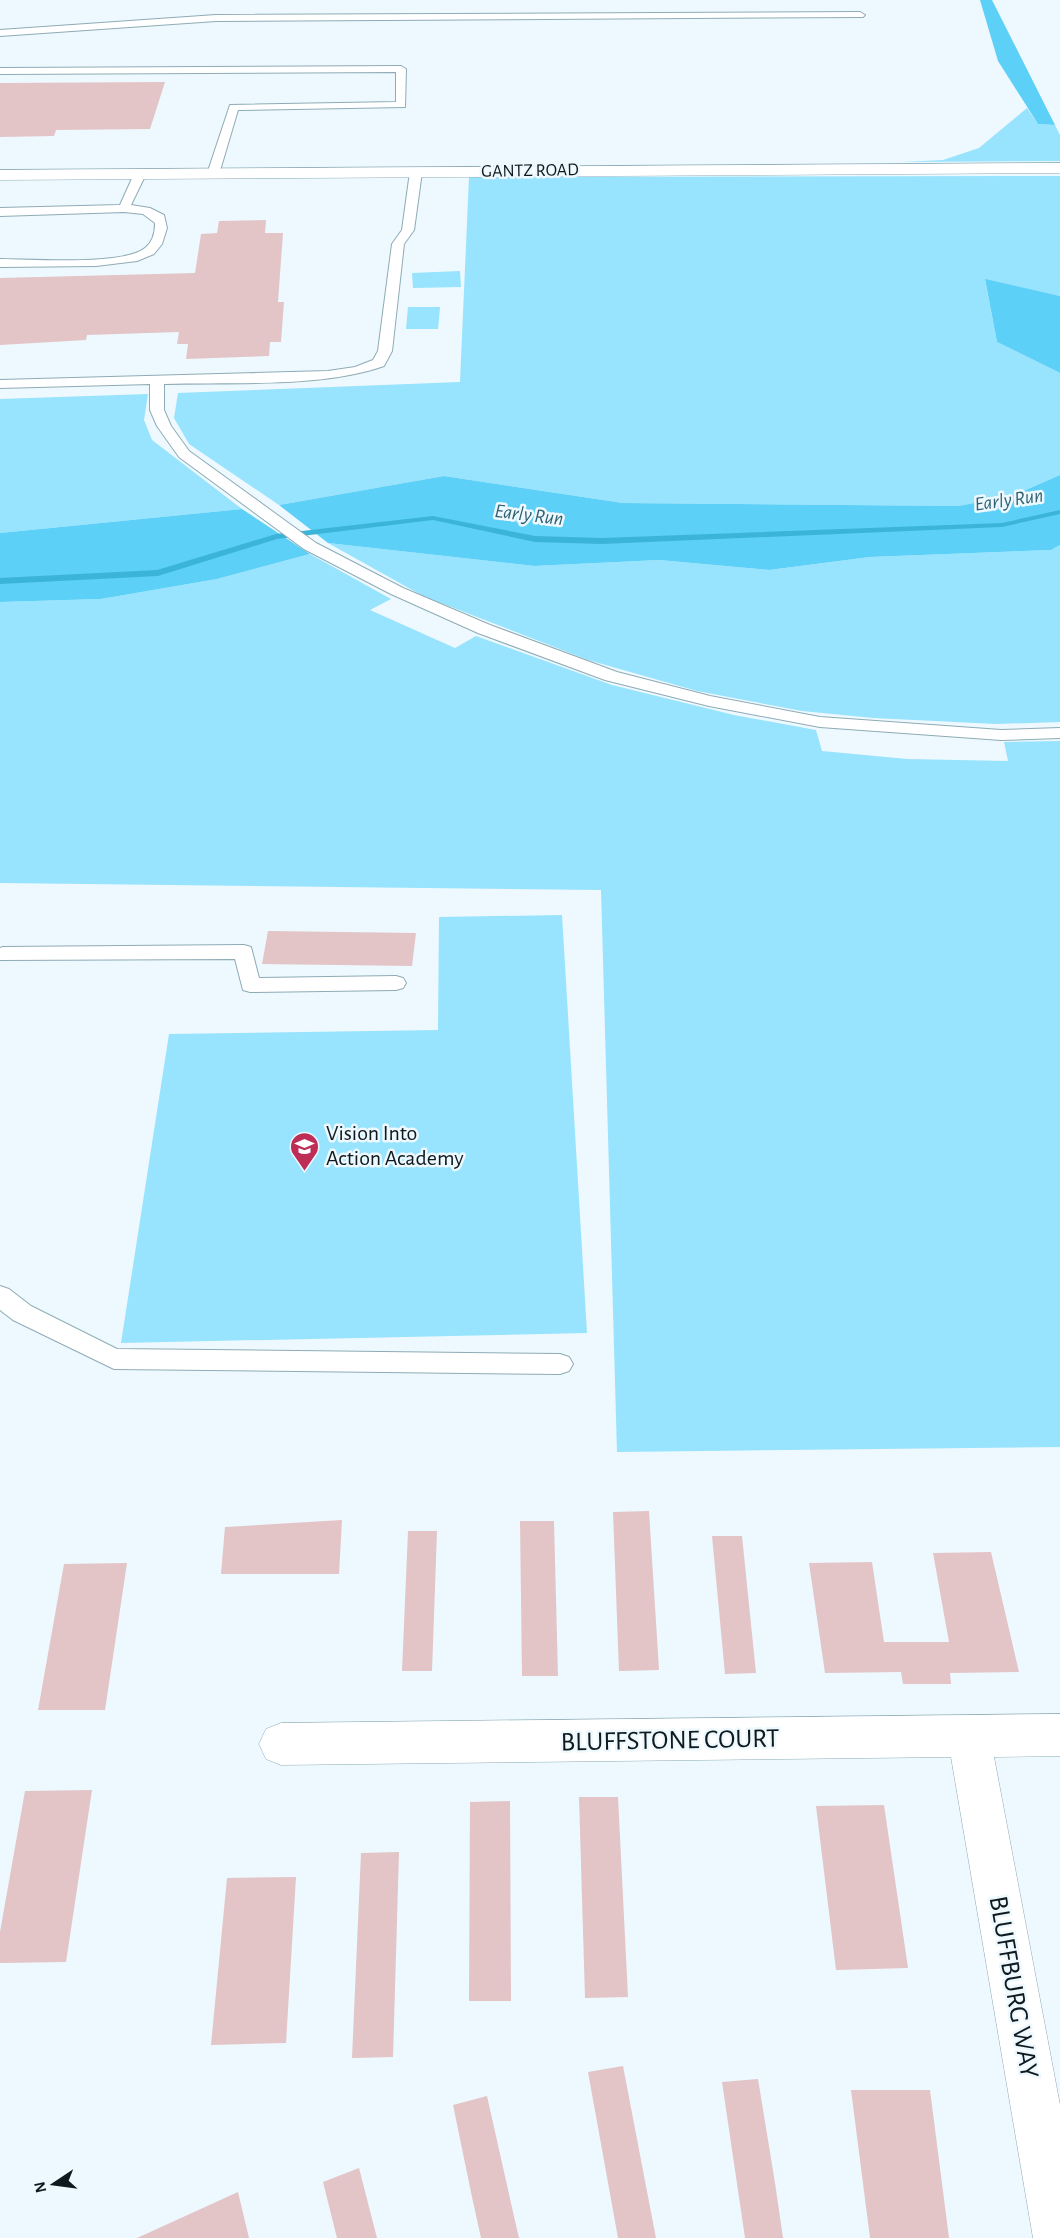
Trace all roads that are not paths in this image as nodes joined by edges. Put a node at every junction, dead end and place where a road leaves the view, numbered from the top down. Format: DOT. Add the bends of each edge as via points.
graph roads {
  1 [pos="860,15"];
  2 [pos="0,33"];
  3 [pos="0,71"];
  4 [pos="1060,168"];
  5 [pos="416,172"];
  6 [pos="140,174"];
  7 [pos="213,174"];
  8 [pos="0,175"];
  9 [pos="124,208"];
  10 [pos="0,212"];
  11 [pos="0,263"];
  12 [pos="157,379"];
  13 [pos="0,384"];
  14 [pos="1060,733"];
  15 [pos="3,954"];
  16 [pos="396,983"];
  17 [pos="0,1296"];
  18 [pos="560,1364"];
  19 [pos="1060,1735"];
  20 [pos="969,1737"];
  21 [pos="281,1744"];
  22 [pos="1059,2238"];
  1 -- 2 [label="lane" via="216,18"];
  3 -- 7 [label="lane" via="401,69 401,105 234,107"];
  4 -- 5 [label="main road, GANTZ ROAD"];
  5 -- 7 [label="main road, GANTZ ROAD"];
  5 -- 12 [label="lane" via="408,230 398,244 385,351 379,363 328,375"];
  6 -- 7 [label="main road, GANTZ ROAD"];
  6 -- 8 [label="main road, GANTZ ROAD"];
  6 -- 9 [label="lane"];
  9 -- 10 [label="lane"];
  9 -- 11 [label="lane" via="160,218 163,225 154,248 145,254 110,260"];
  12 -- 13 [label="lane"];
  12 -- 14 [label="lane" via="157,410 184,454 310,546 397,591 484,629 611,676 709,701 820,722 1001,735"];
  15 -- 16 [label="lane" via="244,952 250,985"];
  17 -- 18 [label="lane" via="22,1313 114,1359"];
  19 -- 20 [label="main road, BLUFFSTONE COURT"];
  20 -- 21 [label="main road, BLUFFSTONE COURT"];
  20 -- 22 [label="main road, BLUFFBURG WAY"];
}
